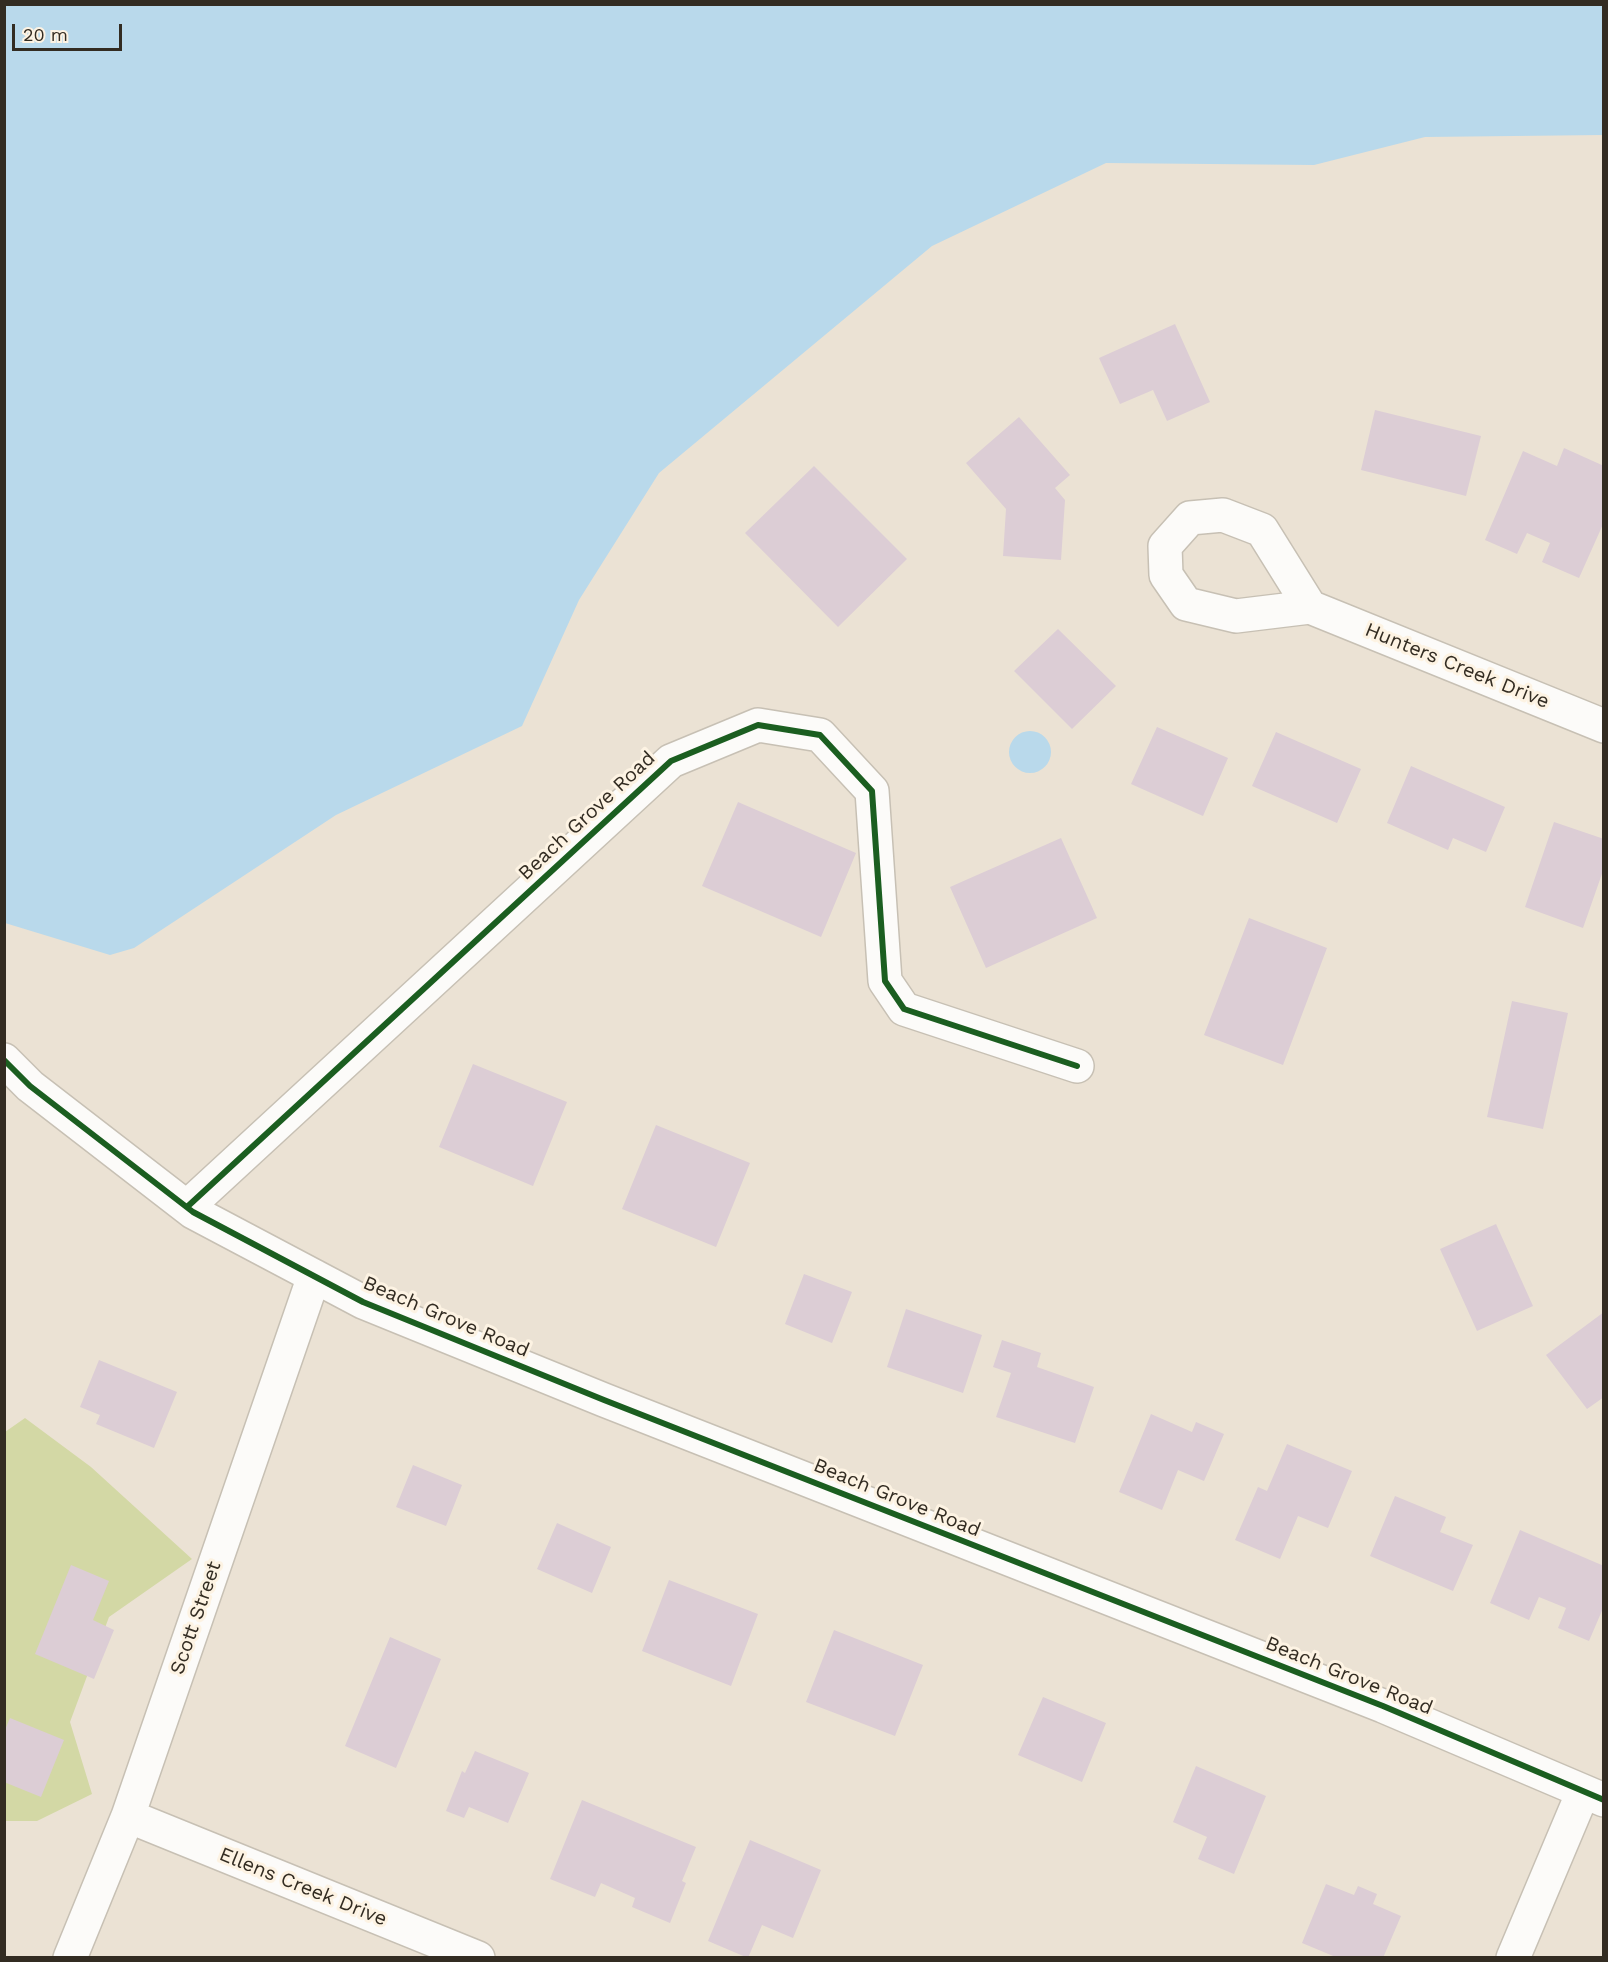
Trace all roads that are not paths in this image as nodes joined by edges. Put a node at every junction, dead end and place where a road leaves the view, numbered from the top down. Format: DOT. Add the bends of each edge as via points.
graph roads {
  1 [pos="1310,607"];
  2 [pos="1604,726"];
  3 [pos="4,1060"];
  4 [pos="1077,1066"];
  5 [pos="187,1207"];
  6 [pos="314,1276"];
  7 [pos="1593,1796"];
  8 [pos="128,1816"];
  9 [pos="70,1958"];
  10 [pos="478,1958"];
  11 [pos="1512,1958"];
  1 -- 2 [label="street, Hunters Creek Drive"];
  3 -- 5 [label="street, Beach Grove Road" via="30,1086"];
  4 -- 5 [label="street, Beach Grove Road" via="904,1009 885,981 872,791 820,735 758,725 671,761"];
  5 -- 6 [label="street, Beach Grove Road"];
  6 -- 7 [label="street, Beach Grove Road" via="363,1302 590,1395 1372,1702"];
  6 -- 8 [label="street, Scott Street"];
  7 -- 11 [label="street"];
  8 -- 9 [label="street, Scott Street"];
  8 -- 10 [label="street, Ellens Creek Drive"];
}
